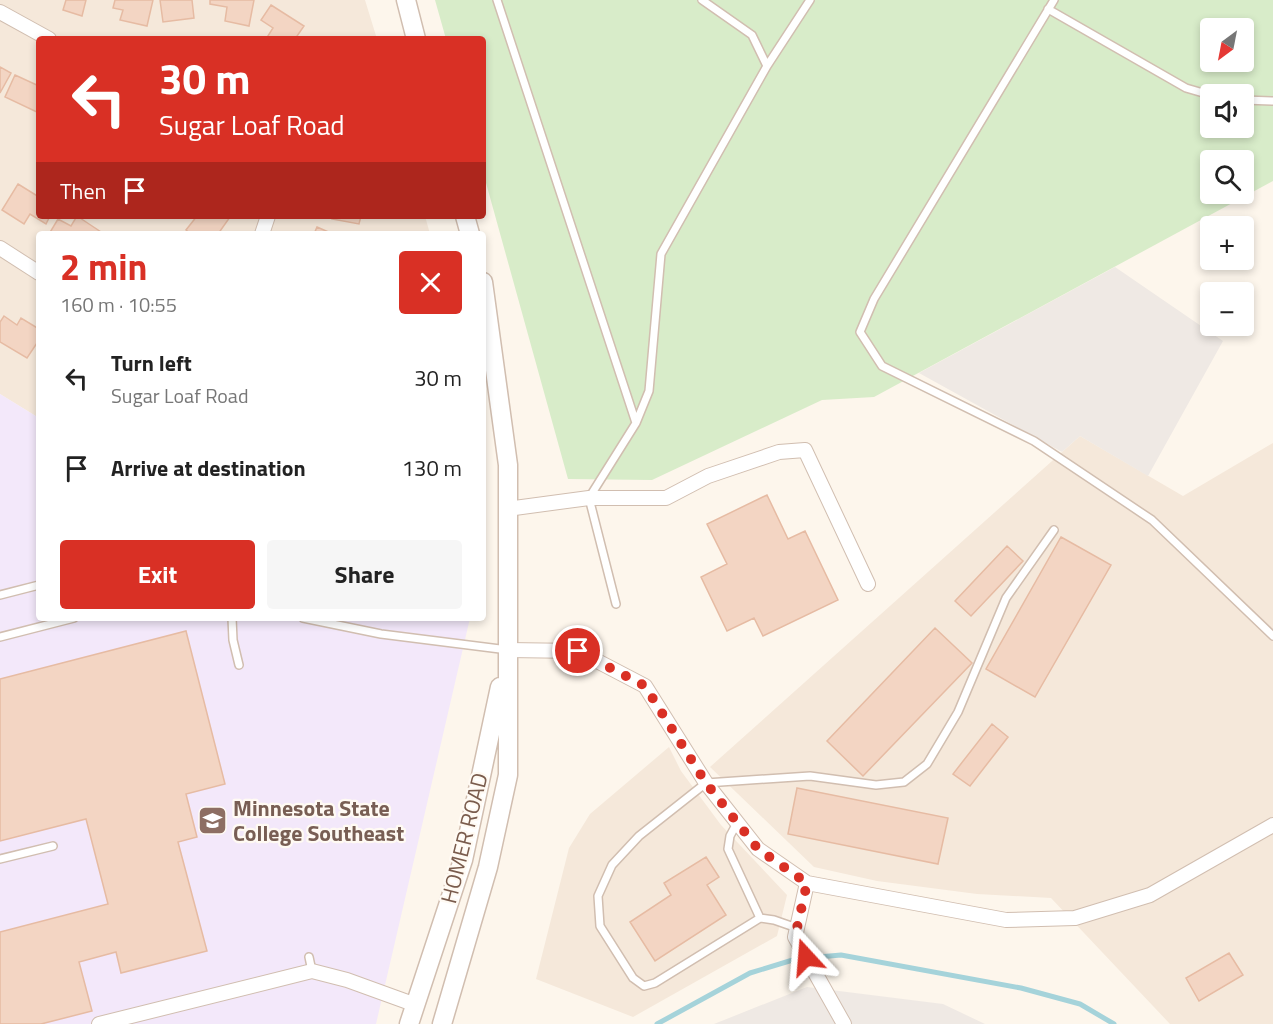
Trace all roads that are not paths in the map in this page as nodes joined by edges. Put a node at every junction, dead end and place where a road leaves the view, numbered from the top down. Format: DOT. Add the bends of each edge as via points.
graph roads {
  1 [pos="406,0"];
  2 [pos="497,0"];
  3 [pos="702,0"];
  4 [pos="810,0"];
  5 [pos="1054,0"];
  6 [pos="1048,9"];
  7 [pos="0,12"];
  8 [pos="44,36"];
  9 [pos="415,36"];
  10 [pos="767,66"];
  11 [pos="1200,92"];
  12 [pos="1254,100"];
  13 [pos="1273,101"];
  14 [pos="0,248"];
  15 [pos="36,271"];
  16 [pos="486,304"];
  17 [pos="636,423"];
  18 [pos="589,498"];
  19 [pos="507,509"];
  20 [pos="1054,530"];
  21 [pos="868,584"];
  22 [pos="36,586"];
  23 [pos="0,595"];
  24 [pos="616,604"];
  25 [pos="62,621"];
  26 [pos="232,621"];
  27 [pos="318,621"];
  28 [pos="1273,636"];
  29 [pos="0,637"];
  30 [pos="508,650"];
  31 [pos="239,665"];
  32 [pos="706,783"];
  33 [pos="737,823"];
  34 [pos="1273,825"];
  35 [pos="53,846"];
  36 [pos="0,859"];
  37 [pos="807,883"];
  38 [pos="760,918"];
  39 [pos="796,932"];
  40 [pos="416,1005"];
  41 [pos="99,1024"];
  42 [pos="409,1024"];
  43 [pos="442,1024"];
  44 [pos="844,1024"];
  1 -- 9 [label="street"];
  2 -- 17 [label="lane"];
  3 -- 10 [label="lane" via="752,35"];
  4 -- 10 [label="lane"];
  5 -- 6 [label="lane"];
  6 -- 11 [label="lane" via="1186,88"];
  6 -- 28 [label="lane" via="874,299 860,332 882,366 1034,441 1152,520"];
  7 -- 8 [label="street"];
  10 -- 17 [label="lane" via="661,254 649,391"];
  12 -- 13 [label="lane"];
  14 -- 15 [label="street"];
  16 -- 19 [label="street, HOMER ROAD" via="508,465"];
  17 -- 18 [label="lane"];
  18 -- 19 [label="street"];
  18 -- 21 [label="street" via="666,498 728,469 779,452 805,450"];
  18 -- 24 [label="lane"];
  19 -- 30 [label="street, HOMER ROAD"];
  20 -- 32 [label="lane" via="1006,598 958,712 927,764 904,782 876,784 810,777"];
  22 -- 23 [label="lane"];
  25 -- 29 [label="lane"];
  26 -- 31 [label="lane"];
  27 -- 30 [label="lane" via="381,634"];
  30 -- 32 [label="street" via="578,651 645,686"];
  30 -- 40 [label="street, HOMER ROAD" via="463,860"];
  30 -- 43 [label="street, HOMER ROAD" via="508,775 488,867"];
  32 -- 33 [label="street"];
  32 -- 38 [label="lane" via="639,836 612,865 598,896 600,926 633,978 644,986"];
  33 -- 37 [label="street" via="758,849"];
  33 -- 38 [label="lane" via="728,849"];
  34 -- 37 [label="street" via="1150,895 1075,918 1006,920"];
  35 -- 36 [label="lane"];
  37 -- 39 [label="street"];
  38 -- 39 [label="lane" via="774,920"];
  39 -- 44 [label="street"];
  40 -- 41 [label="street" via="310,964"];
  40 -- 42 [label="street, HOMER ROAD"];
}
